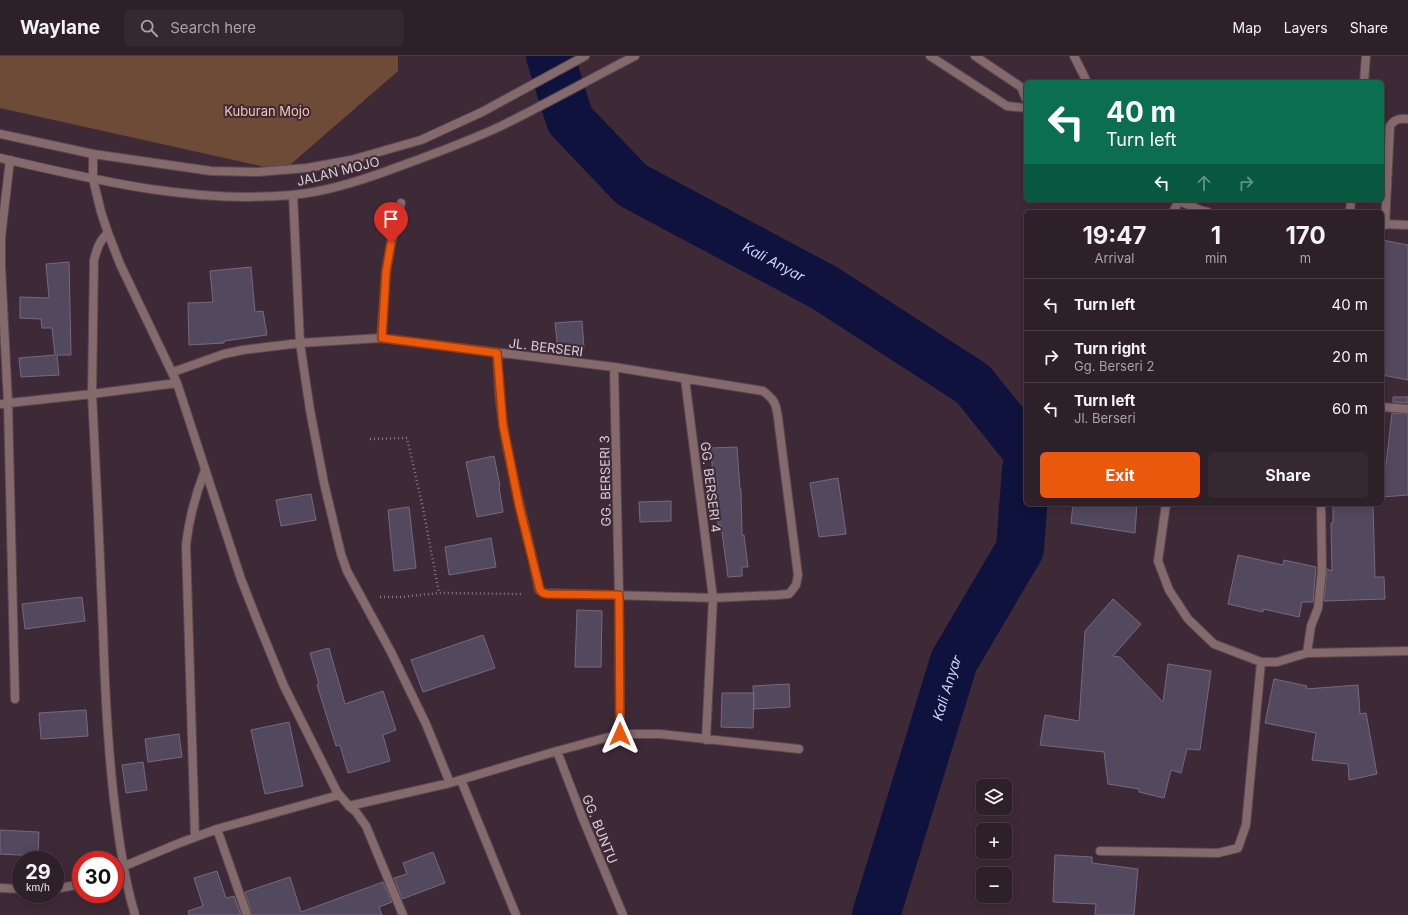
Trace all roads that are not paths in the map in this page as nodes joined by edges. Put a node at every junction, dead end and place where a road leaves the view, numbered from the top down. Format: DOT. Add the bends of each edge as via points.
graph roads {
  1 [pos="585,56"];
  2 [pos="635,56"];
  3 [pos="930,56"];
  4 [pos="975,56"];
  5 [pos="1074,56"];
  6 [pos="1366,56"];
  7 [pos="1086,80"];
  8 [pos="1364,80"];
  9 [pos="1024,94"];
  10 [pos="1024,108"];
  11 [pos="1408,119"];
  12 [pos="0,134"];
  13 [pos="93,154"];
  14 [pos="0,158"];
  15 [pos="10,160"];
  16 [pos="93,179"];
  17 [pos="293,195"];
  18 [pos="1180,202"];
  19 [pos="401,203"];
  20 [pos="1200,210"];
  21 [pos="1384,224"];
  22 [pos="1408,225"];
  23 [pos="108,233"];
  24 [pos="382,338"];
  25 [pos="300,343"];
  26 [pos="497,353"];
  27 [pos="614,367"];
  28 [pos="173,372"];
  29 [pos="685,379"];
  30 [pos="177,383"];
  31 [pos="92,394"];
  32 [pos="4,403"];
  33 [pos="1384,407"];
  34 [pos="1408,409"];
  35 [pos="205,470"];
  36 [pos="1166,506"];
  37 [pos="1321,506"];
  38 [pos="619,595"];
  39 [pos="713,598"];
  40 [pos="1408,651"];
  41 [pos="1306,653"];
  42 [pos="1261,662"];
  43 [pos="15,699"];
  44 [pos="620,734"];
  45 [pos="706,740"];
  46 [pos="799,749"];
  47 [pos="557,750"];
  48 [pos="461,780"];
  49 [pos="450,783"];
  50 [pos="339,796"];
  51 [pos="348,806"];
  52 [pos="217,829"];
  53 [pos="195,837"];
  54 [pos="118,851"];
  55 [pos="1100,851"];
  56 [pos="124,867"];
  57 [pos="124,883"];
  58 [pos="0,888"];
  59 [pos="12,889"];
  60 [pos="135,915"];
  61 [pos="247,915"];
  62 [pos="403,915"];
  63 [pos="516,915"];
  64 [pos="623,915"];
  1 -- 13 [label="street" via="482,112 421,140 351,160 307,168 258,172 211,171"];
  2 -- 17 [label="street, JALAN MOJO" via="501,126 443,151 371,177"];
  3 -- 10 [label="street" via="1007,106"];
  4 -- 9 [label="street" via="1021,87"];
  5 -- 7 [label="street"];
  6 -- 8 [label="street"];
  11 -- 21 [label="street" via="1398,119 1390,126"];
  12 -- 13 [label="street"];
  13 -- 16 [label="street"];
  14 -- 15 [label="street, JALAN MOJO"];
  15 -- 16 [label="street, JALAN MOJO"];
  15 -- 32 [label="street" via="2,229 1,266"];
  16 -- 17 [label="street, JALAN MOJO" via="210,196"];
  16 -- 23 [label="street"];
  17 -- 25 [label="street"];
  18 -- 20 [label="street"];
  19 -- 24 [label="street" via="386,272"];
  21 -- 22 [label="street"];
  23 -- 28 [label="street" via="120,264"];
  23 -- 31 [label="street" via="97,247 94,260"];
  24 -- 25 [label="street, JL. BERSERI"];
  24 -- 26 [label="street, JL. BERSERI"];
  25 -- 28 [label="street, JL. BERSERI" via="224,354"];
  25 -- 49 [label="street" via="310,410 337,540 347,571 391,652 423,718"];
  26 -- 27 [label="street, JL. BERSERI"];
  26 -- 38 [label="street" via="504,431 540,590 545,594"];
  27 -- 29 [label="street, JL. BERSERI"];
  27 -- 38 [label="street, GG. BERSERI 3"];
  28 -- 30 [label="street"];
  29 -- 39 [label="street, GG. BERSERI 4"];
  29 -- 39 [label="street, JL. BERSERI" via="763,391 773,398 780,434 798,575 796,585 789,594"];
  30 -- 31 [label="street"];
  30 -- 35 [label="street"];
  31 -- 32 [label="street"];
  31 -- 54 [label="street" via="104,681"];
  32 -- 43 [label="street"];
  33 -- 34 [label="street"];
  35 -- 50 [label="street" via="241,579 284,686"];
  35 -- 53 [label="street" via="189,520 186,545"];
  36 -- 42 [label="street" via="1158,560 1169,590 1188,619 1214,644"];
  37 -- 41 [label="street" via="1322,570 1319,601"];
  38 -- 39 [label="street"];
  38 -- 44 [label="street, GG. BERSERI 3"];
  39 -- 45 [label="street, GG. BERSERI 4"];
  40 -- 41 [label="street"];
  41 -- 42 [label="street" via="1277,662"];
  42 -- 55 [label="street" via="1246,825 1238,848 1218,853"];
  44 -- 45 [label="street" via="660,734"];
  44 -- 47 [label="street"];
  45 -- 46 [label="street"];
  47 -- 48 [label="street"];
  47 -- 64 [label="street, GG. BUNTU"];
  48 -- 49 [label="street"];
  48 -- 63 [label="street"];
  49 -- 51 [label="street"];
  50 -- 51 [label="street"];
  50 -- 52 [label="street"];
  51 -- 62 [label="street" via="366,826"];
  52 -- 53 [label="street"];
  52 -- 61 [label="street"];
  53 -- 56 [label="street"];
  57 -- 60 [label="street"];
  58 -- 59 [label="street"];
}
